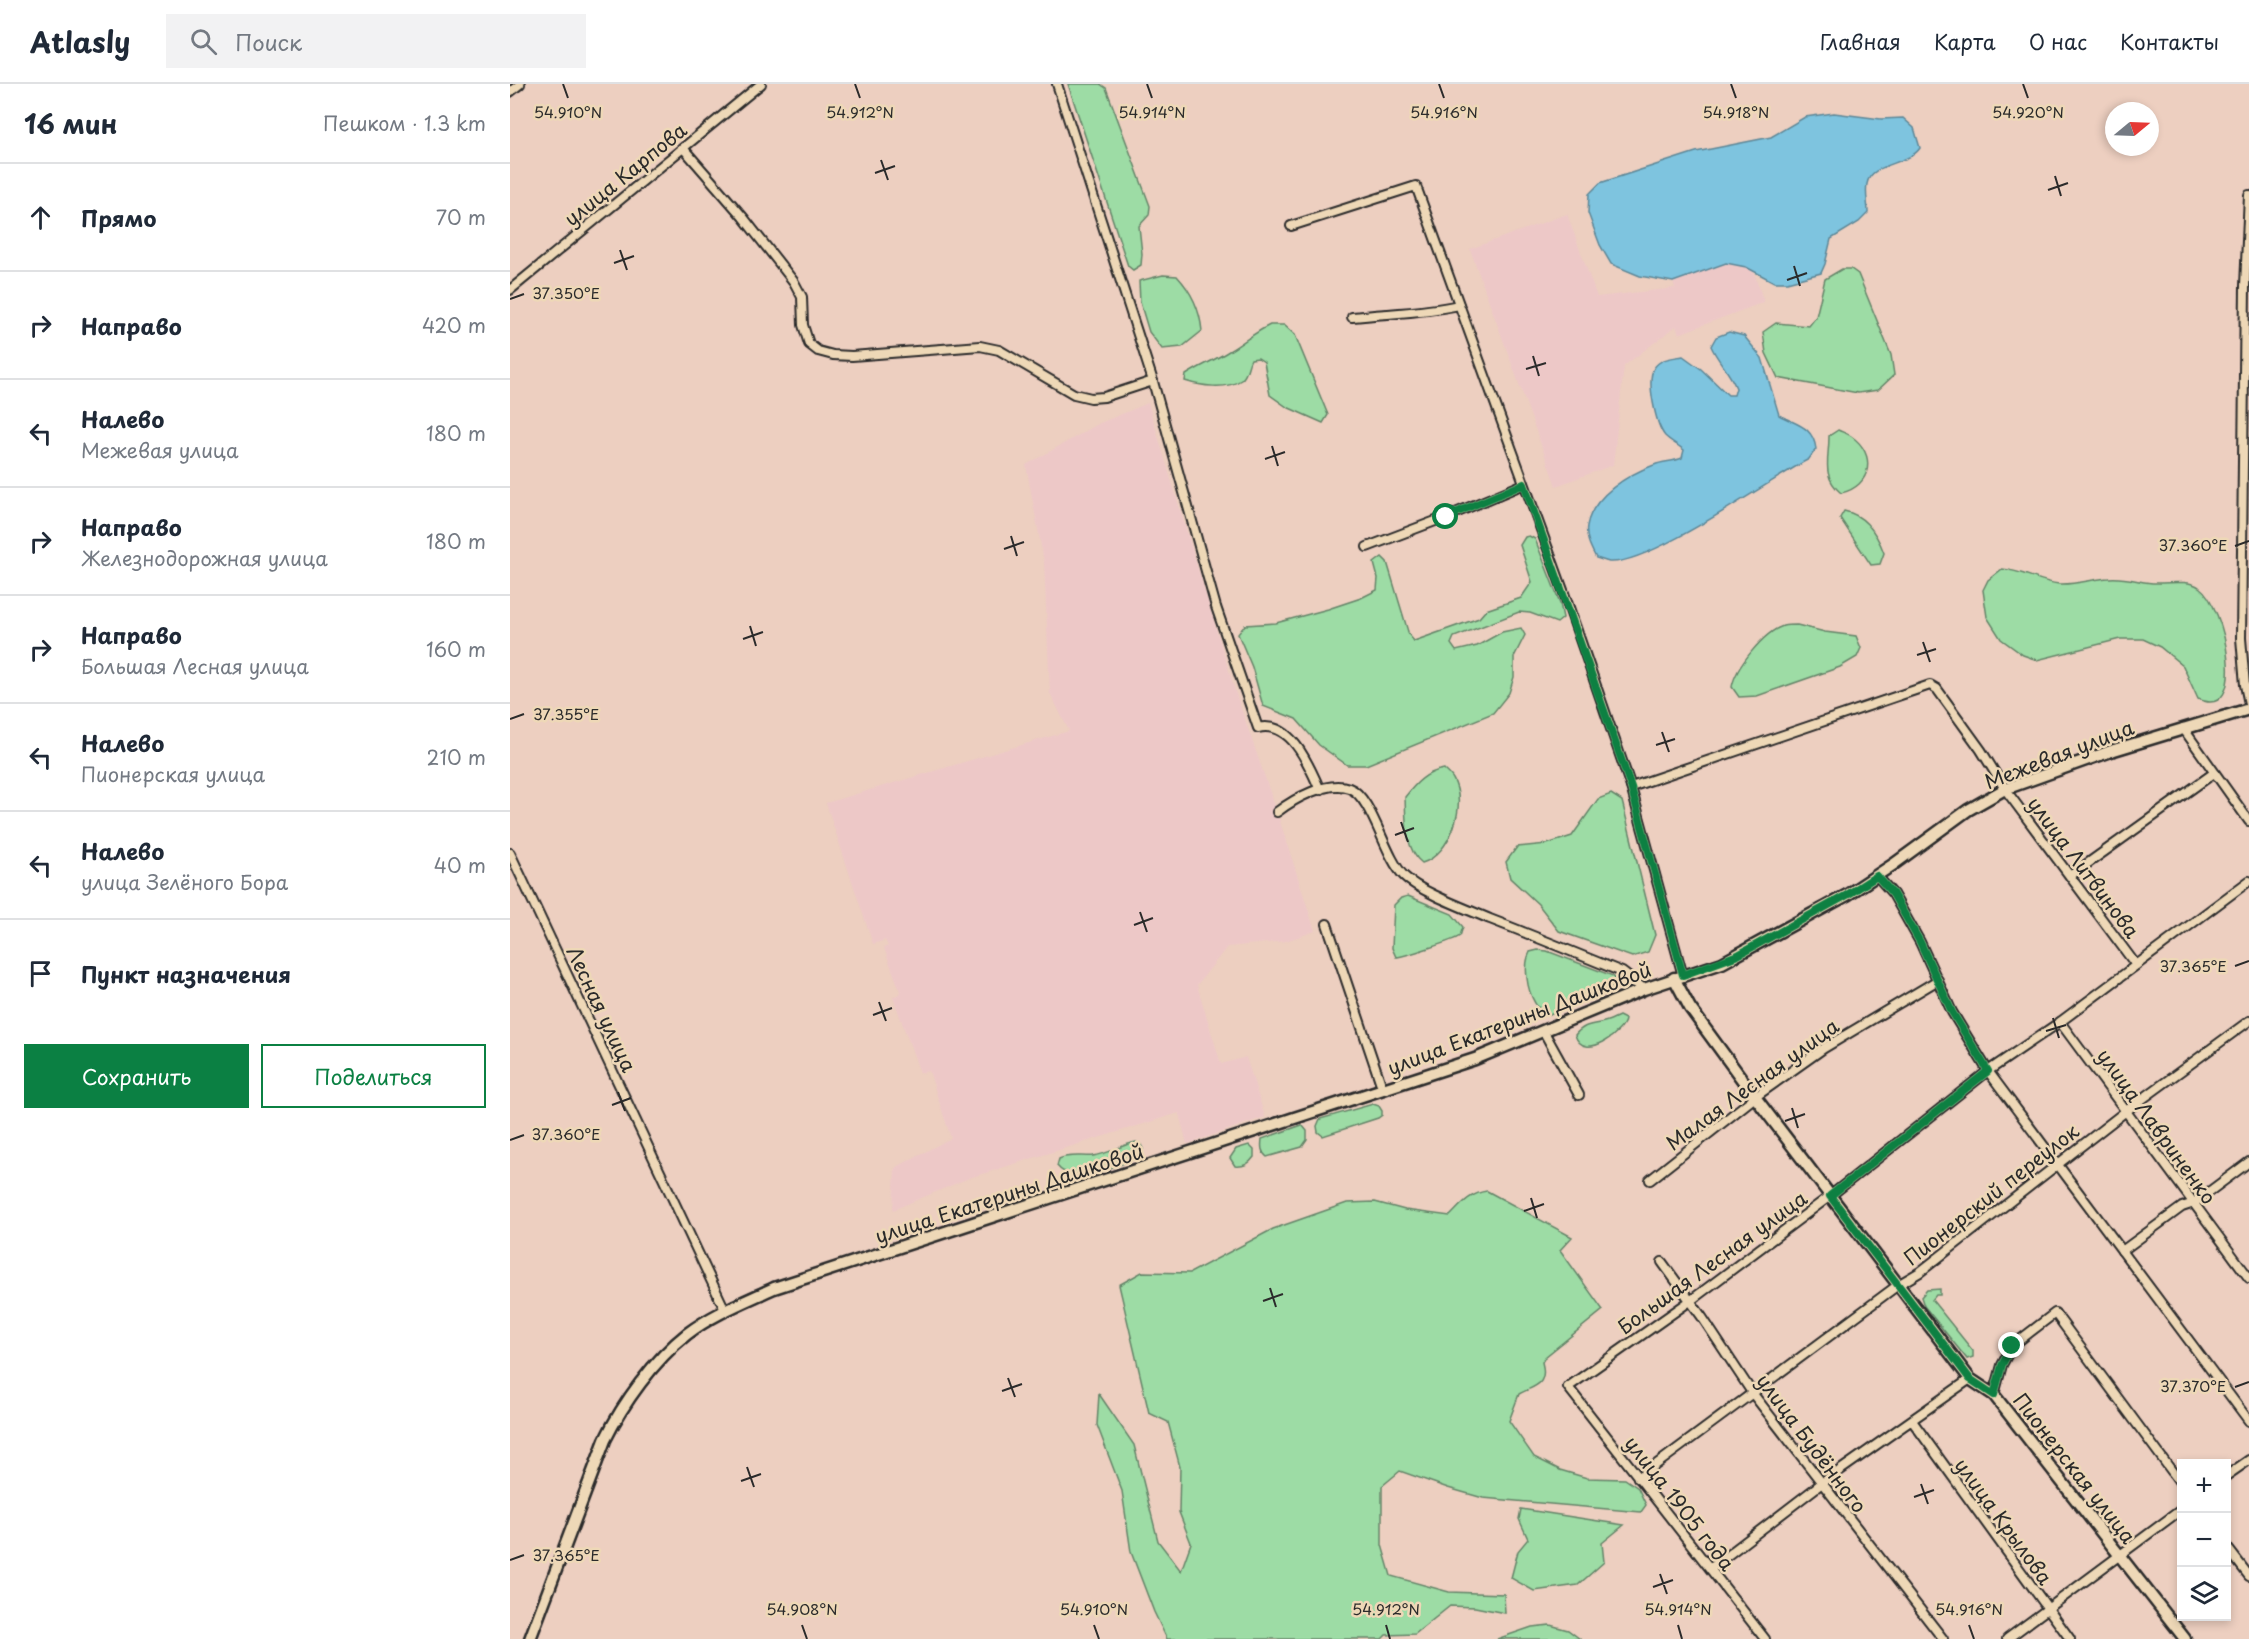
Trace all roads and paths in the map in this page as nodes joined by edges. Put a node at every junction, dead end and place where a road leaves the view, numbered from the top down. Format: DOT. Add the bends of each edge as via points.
graph roads {
  1 [pos="520,84"];
  2 [pos="761,84"];
  3 [pos="1058,84"];
  4 [pos="510,92"];
  5 [pos="683,148"];
  6 [pos="2249,195"];
  7 [pos="1292,226"];
  8 [pos="510,290"];
  9 [pos="1459,305"];
  10 [pos="1352,317"];
  11 [pos="1153,381"];
  12 [pos="1524,484"];
  13 [pos="1367,547"];
  14 [pos="2249,704"];
  15 [pos="2249,709"];
  16 [pos="2182,728"];
  17 [pos="2214,773"];
  18 [pos="1631,787"];
  19 [pos="2005,789"];
  20 [pos="1320,790"];
  21 [pos="1277,812"];
  22 [pos="2249,820"];
  23 [pos="510,853"];
  24 [pos="1877,876"];
  25 [pos="2070,876"];
  26 [pos="2249,881"];
  27 [pos="1327,924"];
  28 [pos="2136,965"];
  29 [pos="1679,977"];
  30 [pos="1938,980"];
  31 [pos="1644,989"];
  32 [pos="2249,1021"];
  33 [pos="2060,1022"];
  34 [pos="1544,1032"];
  35 [pos="1988,1071"];
  36 [pos="1383,1090"];
  37 [pos="1579,1095"];
  38 [pos="1755,1097"];
  39 [pos="2126,1111"];
  40 [pos="2249,1162"];
  41 [pos="2056,1165"];
  42 [pos="1650,1180"];
  43 [pos="1830,1196"];
  44 [pos="2194,1203"];
  45 [pos="2122,1251"];
  46 [pos="1662,1262"];
  47 [pos="2249,1278"];
  48 [pos="1898,1285"];
  49 [pos="1690,1301"];
  50 [pos="725,1310"];
  51 [pos="1970,1379"];
  52 [pos="1568,1387"];
  53 [pos="1753,1394"];
  54 [pos="1994,1395"];
  55 [pos="2249,1421"];
  56 [pos="1913,1422"];
  57 [pos="2249,1460"];
  58 [pos="2231,1473"];
  59 [pos="1638,1478"];
  60 [pos="2177,1480"];
  61 [pos="1822,1483"];
  62 [pos="2177,1512"];
  63 [pos="2231,1553"];
  64 [pos="2120,1554"];
  65 [pos="1711,1568"];
  66 [pos="2249,1576"];
  67 [pos="2048,1609"];
  68 [pos="530,1639"];
  69 [pos="1765,1639"];
  70 [pos="1942,1639"];
  71 [pos="2007,1639"];
  72 [pos="2070,1639"];
  73 [pos="2185,1639"];
  1 -- 4 [label="street"];
  2 -- 5 [label="street, улица Карпова"];
  3 -- 11 [label="street"];
  5 -- 8 [label="street, улица Карпова"];
  5 -- 11 [label="street" via="794,282 802,297 805,335 818,351 852,356 980,346 999,350 1074,394 1091,398"];
  6 -- 14 [label="street" via="2241,638"];
  7 -- 9 [label="street" via="1416,186"];
  9 -- 10 [label="street" via="1435,311"];
  9 -- 12 [label="street"];
  11 -- 20 [label="street" via="1216,608 1258,728 1268,726 1282,731 1293,742 1309,763"];
  12 -- 13 [label="street"];
  12 -- 18 [label="street"];
  15 -- 16 [label="street, Межевая улица"];
  16 -- 17 [label="street"];
  16 -- 19 [label="street, Межевая улица"];
  17 -- 22 [label="street"];
  17 -- 25 [label="street"];
  18 -- 19 [label="street, улица Литвинова" via="1930,685 1937,689 1981,750"];
  18 -- 29 [label="street"];
  19 -- 24 [label="street, Межевая улица" via="1968,810"];
  19 -- 25 [label="street, улица Литвинова"];
  20 -- 21 [label="street"];
  20 -- 31 [label="street" via="1334,786 1350,788 1363,799 1393,864 1406,878 1449,902 1622,972"];
  23 -- 50 [label="street, Лесная улица"];
  24 -- 29 [label="street, Межевая улица" via="1738,955"];
  24 -- 30 [label="street" via="1893,894"];
  25 -- 28 [label="street, улица Литвинова"];
  26 -- 28 [label="street, Большая Лесная улица"];
  27 -- 36 [label="street"];
  28 -- 33 [label="street, Большая Лесная улица"];
  29 -- 31 [label="street, улица Екатерины Дашковой"];
  29 -- 38 [label="street, Пионерская улица" via="1690,1008"];
  30 -- 35 [label="street" via="1952,1012"];
  30 -- 38 [label="street, Малая Лесная улица" via="1824,1048"];
  31 -- 34 [label="street, улица Екатерины Дашковой"];
  32 -- 39 [label="street, Пионерский переулок"];
  33 -- 35 [label="street, Большая Лесная улица"];
  33 -- 39 [label="street, улица Лавриненко"];
  34 -- 36 [label="street, улица Екатерины Дашковой"];
  34 -- 37 [label="street"];
  35 -- 41 [label="street"];
  35 -- 43 [label="street, Большая Лесная улица"];
  36 -- 50 [label="street, улица Екатерины Дашковой" via="774,1288"];
  38 -- 42 [label="street, Малая Лесная улица"];
  38 -- 43 [label="street, Пионерская улица"];
  39 -- 41 [label="street, Пионерский переулок"];
  39 -- 44 [label="street, улица Лавриненко"];
  40 -- 44 [label="street"];
  41 -- 45 [label="street"];
  41 -- 48 [label="street, Пионерский переулок"];
  43 -- 48 [label="street, Пионерская улица"];
  43 -- 49 [label="street, Большая Лесная улица"];
  44 -- 45 [label="street" via="2182,1207"];
  44 -- 47 [label="street, улица Лавриненко"];
  45 -- 55 [label="street"];
  46 -- 49 [label="street, улица Будённого"];
  48 -- 51 [label="street, Пионерская улица"];
  48 -- 53 [label="street, Пионерский переулок"];
  49 -- 52 [label="street, Большая Лесная улица"];
  49 -- 53 [label="street, улица Будённого"];
  50 -- 68 [label="street, улица Екатерины Дашковой" via="687,1334 620,1410"];
  51 -- 54 [label="street, Пионерская улица"];
  51 -- 56 [label="street"];
  52 -- 59 [label="street, улица 1905 года"];
  53 -- 59 [label="street, Пионерский переулок"];
  53 -- 61 [label="street, улица Будённого"];
  54 -- 60 [label="street" via="2012,1346 2055,1313"];
  54 -- 64 [label="street, Пионерская улица"];
  56 -- 61 [label="street"];
  56 -- 67 [label="street, улица Крылова"];
  57 -- 58 [label="street"];
  59 -- 65 [label="street, улица 1905 года"];
  61 -- 65 [label="street"];
  61 -- 70 [label="street, улица Будённого"];
  62 -- 64 [label="street"];
  63 -- 66 [label="street"];
  64 -- 67 [label="street"];
  64 -- 73 [label="street, Пионерская улица"];
  65 -- 69 [label="street, улица 1905 года"];
  67 -- 71 [label="street"];
  67 -- 72 [label="street, улица Крылова"];
}
